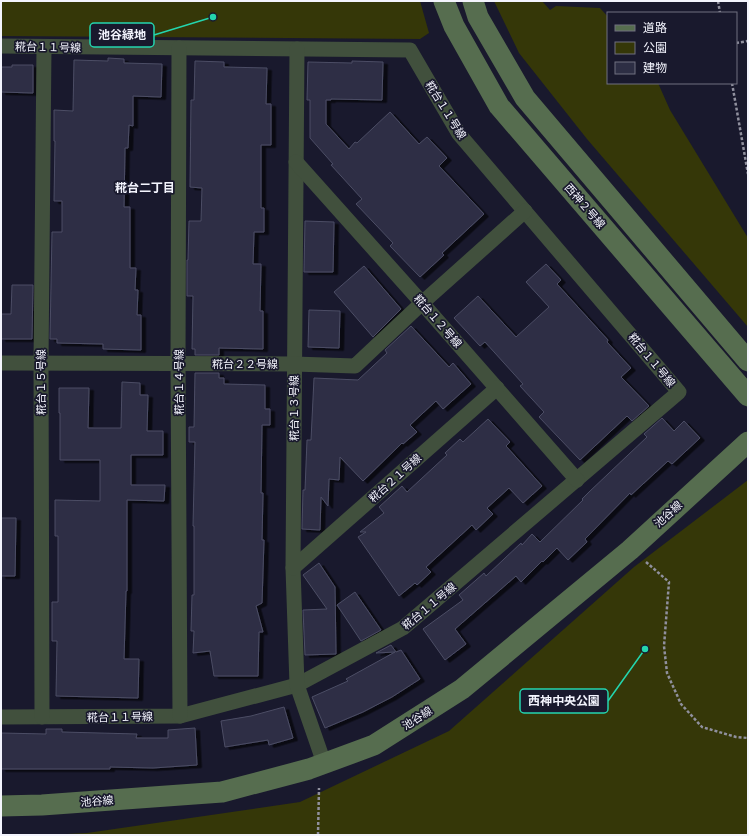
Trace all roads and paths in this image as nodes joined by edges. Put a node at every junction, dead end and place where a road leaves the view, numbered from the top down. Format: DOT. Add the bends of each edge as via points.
graph roads {
  1 [pos="444,1"];
  2 [pos="473,1"];
  3 [pos="718,1"];
  4 [pos="720,12"];
  5 [pos="748,41"];
  6 [pos="737,43"];
  7 [pos="1,46"];
  8 [pos="44,47"];
  9 [pos="179,48"];
  10 [pos="297,49"];
  11 [pos="732,84"];
  12 [pos="296,162"];
  13 [pos="748,174"];
  14 [pos="525,212"];
  15 [pos="422,303"];
  16 [pos="748,361"];
  17 [pos="1,363"];
  18 [pos="41,363"];
  19 [pos="178,364"];
  20 [pos="294,364"];
  21 [pos="497,388"];
  22 [pos="748,396"];
  23 [pos="748,442"];
  24 [pos="578,480"];
  25 [pos="630,550"];
  26 [pos="293,568"];
  27 [pos="297,685"];
  28 [pos="180,716"];
  29 [pos="1,717"];
  30 [pos="42,717"];
  31 [pos="748,738"];
  32 [pos="316,766"];
  33 [pos="1,806"];
  34 [pos="318,835"];
  1 -- 22 [label="street, 西神２号線" via="454,26 499,106"];
  2 -- 16 [label="street" via="478,16 525,98"];
  3 -- 4 [label="path"];
  5 -- 6 [label="path"];
  7 -- 8 [label="street, 糀台１１号線"];
  8 -- 9 [label="street, 糀台１１号線"];
  8 -- 18 [label="street, 糀台１５号線"];
  9 -- 10 [label="street, 糀台１１号線"];
  9 -- 19 [label="street, 糀台１４号線"];
  10 -- 12 [label="street, 糀台１３号線"];
  10 -- 14 [label="street, 糀台１１号線" via="410,50 459,134"];
  11 -- 13 [label="path"];
  12 -- 15 [label="street, 糀台１２号線"];
  12 -- 20 [label="street, 糀台１３号線"];
  14 -- 15 [label="street, 糀台２２号線"];
  14 -- 24 [label="street, 糀台１１号線" via="680,392"];
  15 -- 20 [label="street, 糀台２２号線" via="355,366"];
  15 -- 21 [label="street, 糀台１２号線"];
  17 -- 18 [label="street, 糀台２２号線"];
  18 -- 19 [label="street, 糀台２２号線"];
  18 -- 30 [label="street, 糀台１５号線"];
  19 -- 20 [label="street, 糀台２２号線"];
  19 -- 28 [label="street, 糀台１４号線"];
  20 -- 26 [label="street, 糀台１３号線"];
  21 -- 24 [label="street, 糀台１２号線"];
  21 -- 26 [label="street, 糀台２１号線"];
  23 -- 25 [label="street, 池谷線"];
  24 -- 27 [label="street, 糀台１１号線" via="403,628"];
  25 -- 31 [label="path" via="669,582 664,646 667,673 681,704 702,727"];
  25 -- 32 [label="street, 池谷線" via="462,689 374,745"];
  26 -- 27 [label="street, 糀台１３号線"];
  27 -- 28 [label="street, 糀台１１号線"];
  27 -- 32 [label="street, 糀台１３号線"];
  28 -- 30 [label="street, 糀台１１号線"];
  29 -- 30 [label="street, 糀台１１号線"];
  32 -- 33 [label="street, 池谷線" via="222,792"];
  32 -- 34 [label="path" via="319,782"];
}
